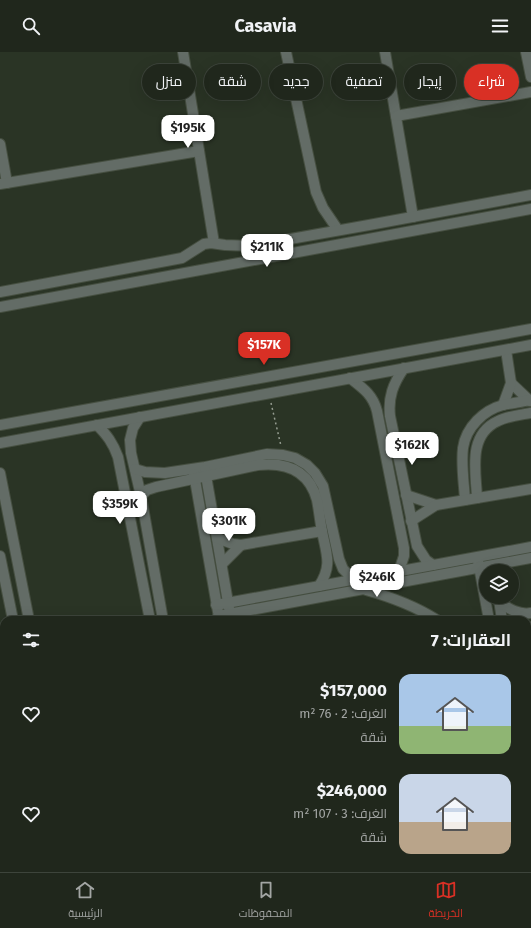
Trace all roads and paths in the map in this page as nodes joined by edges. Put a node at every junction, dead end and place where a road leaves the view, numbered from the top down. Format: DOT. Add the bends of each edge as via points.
graph roads {
  1 [pos="183,52"];
  2 [pos="286,52"];
  3 [pos="385,52"];
  4 [pos="526,52"];
  5 [pos="531,76"];
  6 [pos="531,92"];
  7 [pos="396,116"];
  8 [pos="0,144"];
  9 [pos="199,151"];
  10 [pos="4,184"];
  11 [pos="531,195"];
  12 [pos="531,209"];
  13 [pos="413,217"];
  14 [pos="338,230"];
  15 [pos="214,243"];
  16 [pos="0,292"];
  17 [pos="0,307"];
  18 [pos="531,329"];
  19 [pos="531,345"];
  20 [pos="506,350"];
  21 [pos="404,368"];
  22 [pos="350,378"];
  23 [pos="511,383"];
  24 [pos="269,393"];
  25 [pos="530,400"];
  26 [pos="503,405"];
  27 [pos="531,413"];
  28 [pos="140,417"];
  29 [pos="0,425"];
  30 [pos="96,425"];
  31 [pos="0,443"];
  32 [pos="131,453"];
  33 [pos="283,455"];
  34 [pos="118,457"];
  35 [pos="135,469"];
  36 [pos="206,472"];
  37 [pos="0,473"];
  38 [pos="194,474"];
  39 [pos="531,490"];
  40 [pos="141,496"];
  41 [pos="406,496"];
  42 [pos="477,498"];
  43 [pos="465,500"];
  44 [pos="436,505"];
  45 [pos="411,521"];
  46 [pos="322,531"];
  47 [pos="217,538"];
  48 [pos="415,538"];
  49 [pos="402,540"];
  50 [pos="242,545"];
  51 [pos="531,547"];
  52 [pos="491,554"];
  53 [pos="0,556"];
  54 [pos="477,557"];
  55 [pos="339,558"];
  56 [pos="531,558"];
  57 [pos="328,560"];
  58 [pos="222,564"];
  59 [pos="492,564"];
  60 [pos="508,564"];
  61 [pos="432,565"];
  62 [pos="479,568"];
  63 [pos="399,571"];
  64 [pos="354,580"];
  65 [pos="319,586"];
  66 [pos="364,589"];
  67 [pos="228,603"];
  68 [pos="486,604"];
  69 [pos="500,604"];
  70 [pos="503,604"];
  71 [pos="216,605"];
  72 [pos="531,613"];
  73 [pos="12,616"];
  74 [pos="28,616"];
  75 [pos="149,616"];
  76 [pos="162,616"];
  77 [pos="219,616"];
  78 [pos="231,616"];
  79 [pos="236,616"];
  80 [pos="430,616"];
  81 [pos="488,616"];
  82 [pos="501,616"];
  1 -- 9 [label="street"];
  2 -- 14 [label="street" via="316,192 322,208"];
  3 -- 7 [label="street"];
  4 -- 5 [label="street"];
  6 -- 7 [label="street"];
  7 -- 13 [label="street"];
  8 -- 10 [label="street"];
  9 -- 10 [label="street"];
  9 -- 15 [label="street"];
  11 -- 13 [label="street"];
  12 -- 17 [label="street"];
  13 -- 14 [label="street"];
  14 -- 15 [label="street" via="251,246"];
  15 -- 16 [label="street" via="204,244 182,258"];
  18 -- 29 [label="street"];
  19 -- 20 [label="street"];
  20 -- 21 [label="street"];
  20 -- 23 [label="street"];
  21 -- 22 [label="street"];
  21 -- 41 [label="street" via="392,389 389,407"];
  22 -- 24 [label="street"];
  22 -- 49 [label="street" via="367,391 375,403"];
  23 -- 25 [label="street"];
  23 -- 26 [label="street"];
  24 -- 28 [label="street"];
  24 -- 33 [label="path"];
  25 -- 26 [label="street"];
  26 -- 43 [label="street" via="478,419 468,432 463,446 462,462"];
  27 -- 42 [label="street" via="497,421 479,438 475,450"];
  28 -- 30 [label="street"];
  28 -- 32 [label="street" via="133,428 130,440"];
  30 -- 31 [label="street"];
  30 -- 34 [label="street" via="110,439"];
  32 -- 34 [label="street" via="123,448"];
  32 -- 35 [label="street"];
  33 -- 36 [label="street" via="267,454"];
  33 -- 55 [label="street" via="307,465 323,486"];
  34 -- 75 [label="street"];
  35 -- 38 [label="street" via="165,474"];
  35 -- 40 [label="street"];
  36 -- 38 [label="street"];
  36 -- 46 [label="street" via="272,464 296,471 306,479 313,490"];
  36 -- 47 [label="street"];
  37 -- 74 [label="street"];
  38 -- 40 [label="street" via="148,490"];
  38 -- 71 [label="street"];
  39 -- 42 [label="street"];
  40 -- 76 [label="street"];
  41 -- 44 [label="street"];
  41 -- 45 [label="street"];
  42 -- 43 [label="street"];
  43 -- 44 [label="street"];
  44 -- 45 [label="street"];
  45 -- 48 [label="street"];
  46 -- 50 [label="street"];
  46 -- 57 [label="street"];
  47 -- 50 [label="street"];
  47 -- 58 [label="street"];
  48 -- 49 [label="street"];
  48 -- 61 [label="street" via="420,554"];
  49 -- 63 [label="street" via="404,556"];
  50 -- 58 [label="street"];
  51 -- 52 [label="street"];
  52 -- 54 [label="street"];
  52 -- 59 [label="street"];
  53 -- 73 [label="street"];
  54 -- 61 [label="street"];
  54 -- 62 [label="street"];
  55 -- 57 [label="street" via="334,564"];
  55 -- 64 [label="street" via="343,569"];
  56 -- 60 [label="street"];
  57 -- 65 [label="street" via="326,574"];
  58 -- 67 [label="street"];
  61 -- 63 [label="street"];
  62 -- 66 [label="street"];
  63 -- 64 [label="street"];
  64 -- 65 [label="street"];
  65 -- 67 [label="street"];
  66 -- 79 [label="street"];
  66 -- 80 [label="street" via="410,605"];
  67 -- 71 [label="street"];
  67 -- 78 [label="street"];
  68 -- 81 [label="street"];
  69 -- 82 [label="street"];
  70 -- 72 [label="street" via="516,612"];
  71 -- 77 [label="street"];
}
